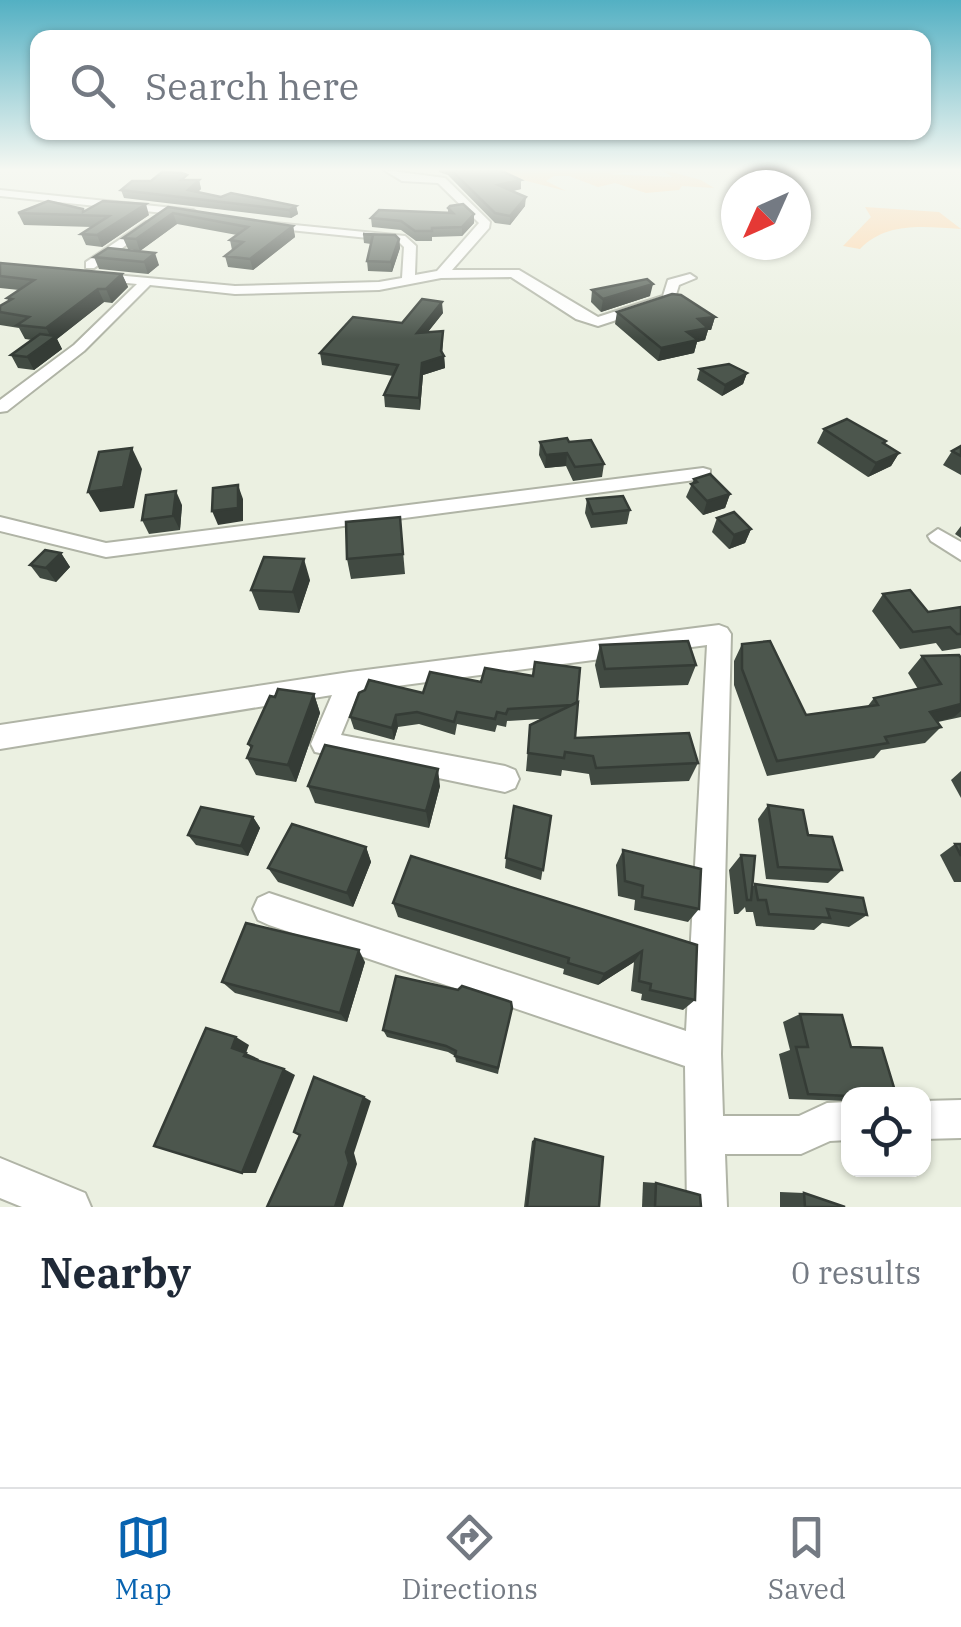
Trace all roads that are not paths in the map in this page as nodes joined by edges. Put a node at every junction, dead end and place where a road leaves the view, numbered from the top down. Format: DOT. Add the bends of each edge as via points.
graph roads {
  1 [pos="146,226"];
  2 [pos="289,226"];
  3 [pos="485,226"];
  4 [pos="441,274"];
  5 [pos="690,278"];
  6 [pos="408,282"];
  7 [pos="145,283"];
  8 [pos="0,408"];
  9 [pos="703,474"];
  10 [pos="0,524"];
  11 [pos="938,536"];
  12 [pos="961,553"];
  13 [pos="350,682"];
  14 [pos="0,737"];
  15 [pos="505,779"];
  16 [pos="270,910"];
  17 [pos="703,1054"];
  18 [pos="961,1119"];
  19 [pos="931,1120"];
  20 [pos="841,1121"];
  21 [pos="706,1135"];
  22 [pos="0,1178"];
  23 [pos="71,1207"];
  24 [pos="706,1207"];
  1 -- 7 [label="street" via="79,273"];
  2 -- 6 [label="street" via="401,238 410,246"];
  3 -- 4 [label="street"];
  4 -- 5 [label="street" via="514,273 598,322 669,298 672,283"];
  4 -- 6 [label="street"];
  6 -- 7 [label="street" via="235,290"];
  7 -- 8 [label="street" via="79,348"];
  9 -- 10 [label="street" via="106,550"];
  11 -- 12 [label="street"];
  13 -- 14 [label="street"];
  13 -- 15 [label="street" via="324,744"];
  13 -- 17 [label="street" via="719,634"];
  16 -- 17 [label="street"];
  17 -- 21 [label="street"];
  18 -- 19 [label="street"];
  20 -- 21 [label="street" via="801,1135"];
  21 -- 24 [label="street"];
  22 -- 23 [label="street"];
}
